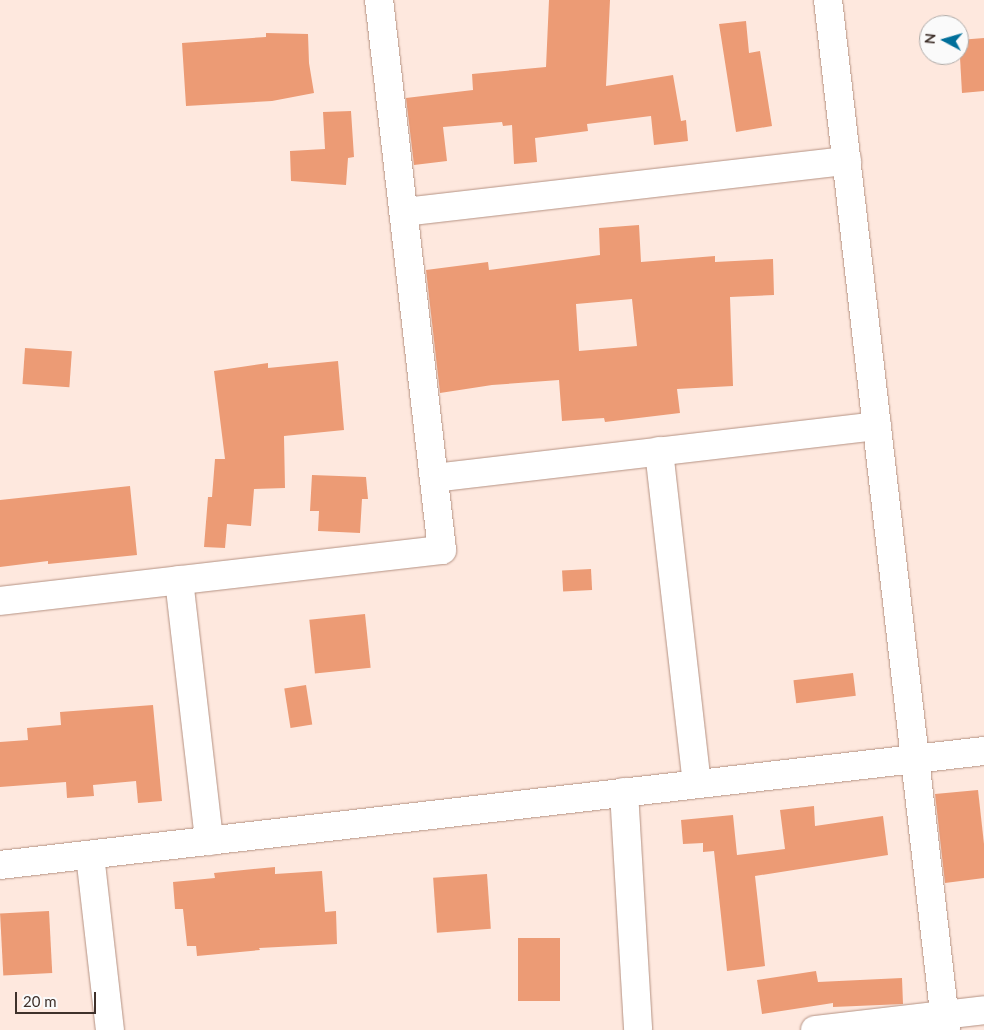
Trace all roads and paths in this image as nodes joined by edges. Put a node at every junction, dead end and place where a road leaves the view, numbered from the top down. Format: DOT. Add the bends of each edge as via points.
graph roads {
  1 [pos="379,0"];
  2 [pos="828,0"];
  3 [pos="847,161"];
  4 [pos="404,212"];
  5 [pos="877,426"];
  6 [pos="659,451"];
  7 [pos="434,478"];
  8 [pos="179,580"];
  9 [pos="0,601"];
  10 [pos="984,751"];
  11 [pos="914,759"];
  12 [pos="696,784"];
  13 [pos="624,792"];
  14 [pos="209,841"];
  15 [pos="90,855"];
  16 [pos="0,865"];
  17 [pos="984,1010"];
  18 [pos="945,1022"];
  19 [pos="110,1030"];
  20 [pos="638,1030"];
  21 [pos="815,1030"];
  1 -- 4 [label="street"];
  2 -- 3 [label="street"];
  3 -- 4 [label="street"];
  3 -- 5 [label="street"];
  4 -- 7 [label="street"];
  5 -- 6 [label="street"];
  5 -- 11 [label="street"];
  6 -- 7 [label="street"];
  6 -- 12 [label="street"];
  7 -- 8 [label="street" via="442,550"];
  8 -- 9 [label="street"];
  8 -- 14 [label="street"];
  10 -- 11 [label="street"];
  11 -- 12 [label="street"];
  11 -- 18 [label="street"];
  12 -- 13 [label="street"];
  13 -- 14 [label="street"];
  13 -- 20 [label="street"];
  14 -- 15 [label="street"];
  15 -- 16 [label="street"];
  15 -- 19 [label="street"];
  17 -- 18 [label="street"];
  18 -- 21 [label="street"];
}
